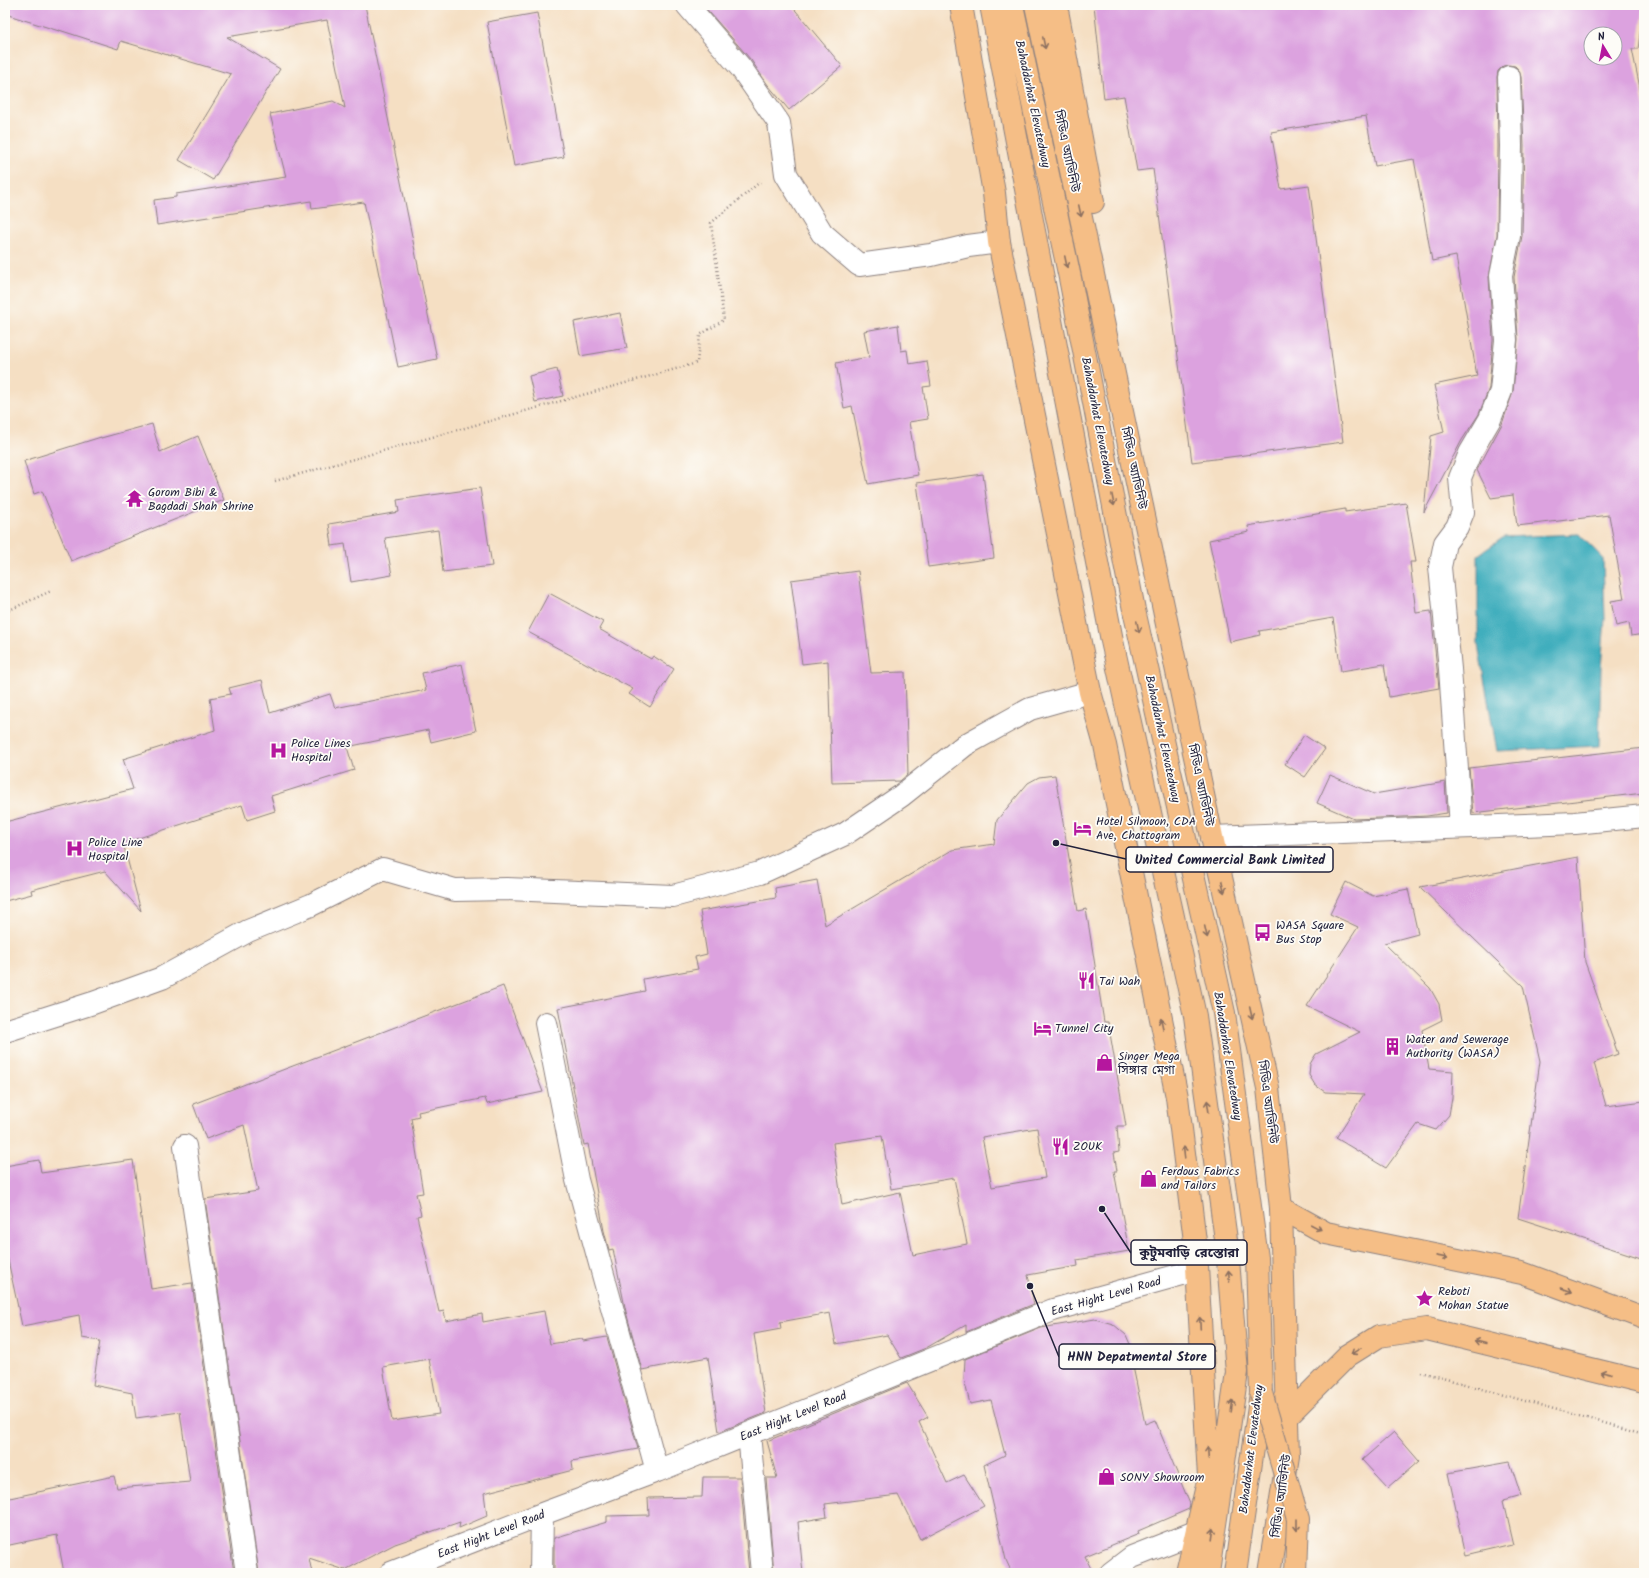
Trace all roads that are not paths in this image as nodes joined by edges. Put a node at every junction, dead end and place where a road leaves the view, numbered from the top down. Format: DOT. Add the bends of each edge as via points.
graph roads {
  1 [pos="687,5"];
  2 [pos="961,5"];
  3 [pos="991,5"];
  4 [pos="1012,5"];
  5 [pos="1036,5"];
  6 [pos="1056,5"];
  7 [pos="1509,78"];
  8 [pos="999,242"];
  9 [pos="1090,692"];
  10 [pos="1196,761"];
  11 [pos="1644,816"];
  12 [pos="1461,827"];
  13 [pos="1212,838"];
  14 [pos="1196,890"];
  15 [pos="546,1023"];
  16 [pos="5,1031"];
  17 [pos="185,1146"];
  18 [pos="1281,1208"];
  19 [pos="1197,1270"];
  20 [pos="1644,1318"];
  21 [pos="1644,1382"];
  22 [pos="1261,1393"];
  23 [pos="1287,1416"];
  24 [pos="749,1434"];
  25 [pos="657,1472"];
  26 [pos="542,1514"];
  27 [pos="1198,1531"];
  28 [pos="247,1573"];
  29 [pos="391,1573"];
  30 [pos="541,1573"];
  31 [pos="762,1573"];
  32 [pos="1111,1573"];
  33 [pos="1187,1573"];
  34 [pos="1208,1573"];
  35 [pos="1235,1573"];
  36 [pos="1269,1573"];
  37 [pos="1296,1573"];
  1 -- 8 [label="street" via="741,68 779,123 786,174 822,232 859,265"];
  2 -- 8 [label="main road" via="994,193"];
  34 -- 3 [label="main road, Bahaddarhat Elevatedway, one-way" via="1237,1372 1227,1248 1196,1024 1112,641"];
  4 -- 14 [label="main road, Bahaddarhat Elevatedway, one-way" via="1070,278 1134,610"];
  5 -- 10 [label="main road, সিডিএ অ্যাভিনিউ, one-way"];
  6 -- 10 [label="main road"];
  7 -- 12 [label="street" via="1509,236 1501,276 1506,340 1500,390 1490,419 1460,478 1463,512 1457,527 1445,543 1440,567"];
  8 -- 9 [label="main road"];
  9 -- 16 [label="street" via="1030,709 965,745 901,796 845,834 760,872 673,896 507,889 455,890 383,869 311,905 248,931 162,978"];
  19 -- 9 [label="main road, one-way" via="1177,1097 1105,745"];
  10 -- 13 [label="main road, সিডিএ অ্যাভিনিউ"];
  10 -- 14 [label="main road"];
  11 -- 12 [label="street" via="1575,823"];
  12 -- 13 [label="street"];
  13 -- 18 [label="main road, সিডিএ অ্যাভিনিউ, one-way" via="1268,1088"];
  14 -- 22 [label="main road, Bahaddarhat Elevatedway, one-way" via="1224,1013 1257,1258"];
  15 -- 25 [label="street" via="577,1180"];
  17 -- 28 [label="street"];
  18 -- 20 [label="main road, one-way" via="1326,1232 1522,1273"];
  18 -- 23 [label="main road, সিডিএ অ্যাভিনিউ"];
  19 -- 24 [label="street, East Hight Level Road" via="1053,1310"];
  27 -- 19 [label="main road, one-way" via="1209,1477"];
  21 -- 23 [label="main road, one-way" via="1427,1329 1379,1336 1347,1356"];
  22 -- 35 [label="main road, Bahaddarhat Elevatedway"];
  22 -- 37 [label="main road, one-way, bridge" via="1298,1519"];
  23 -- 36 [label="main road, সিডিএ অ্যাভিনিউ" via="1288,1456"];
  24 -- 25 [label="street, East Hight Level Road"];
  24 -- 31 [label="street"];
  25 -- 26 [label="street, East Hight Level Road"];
  26 -- 29 [label="street, East Hight Level Road"];
  26 -- 30 [label="street"];
  27 -- 32 [label="street" via="1132,1557"];
  27 -- 33 [label="main road"];
}
